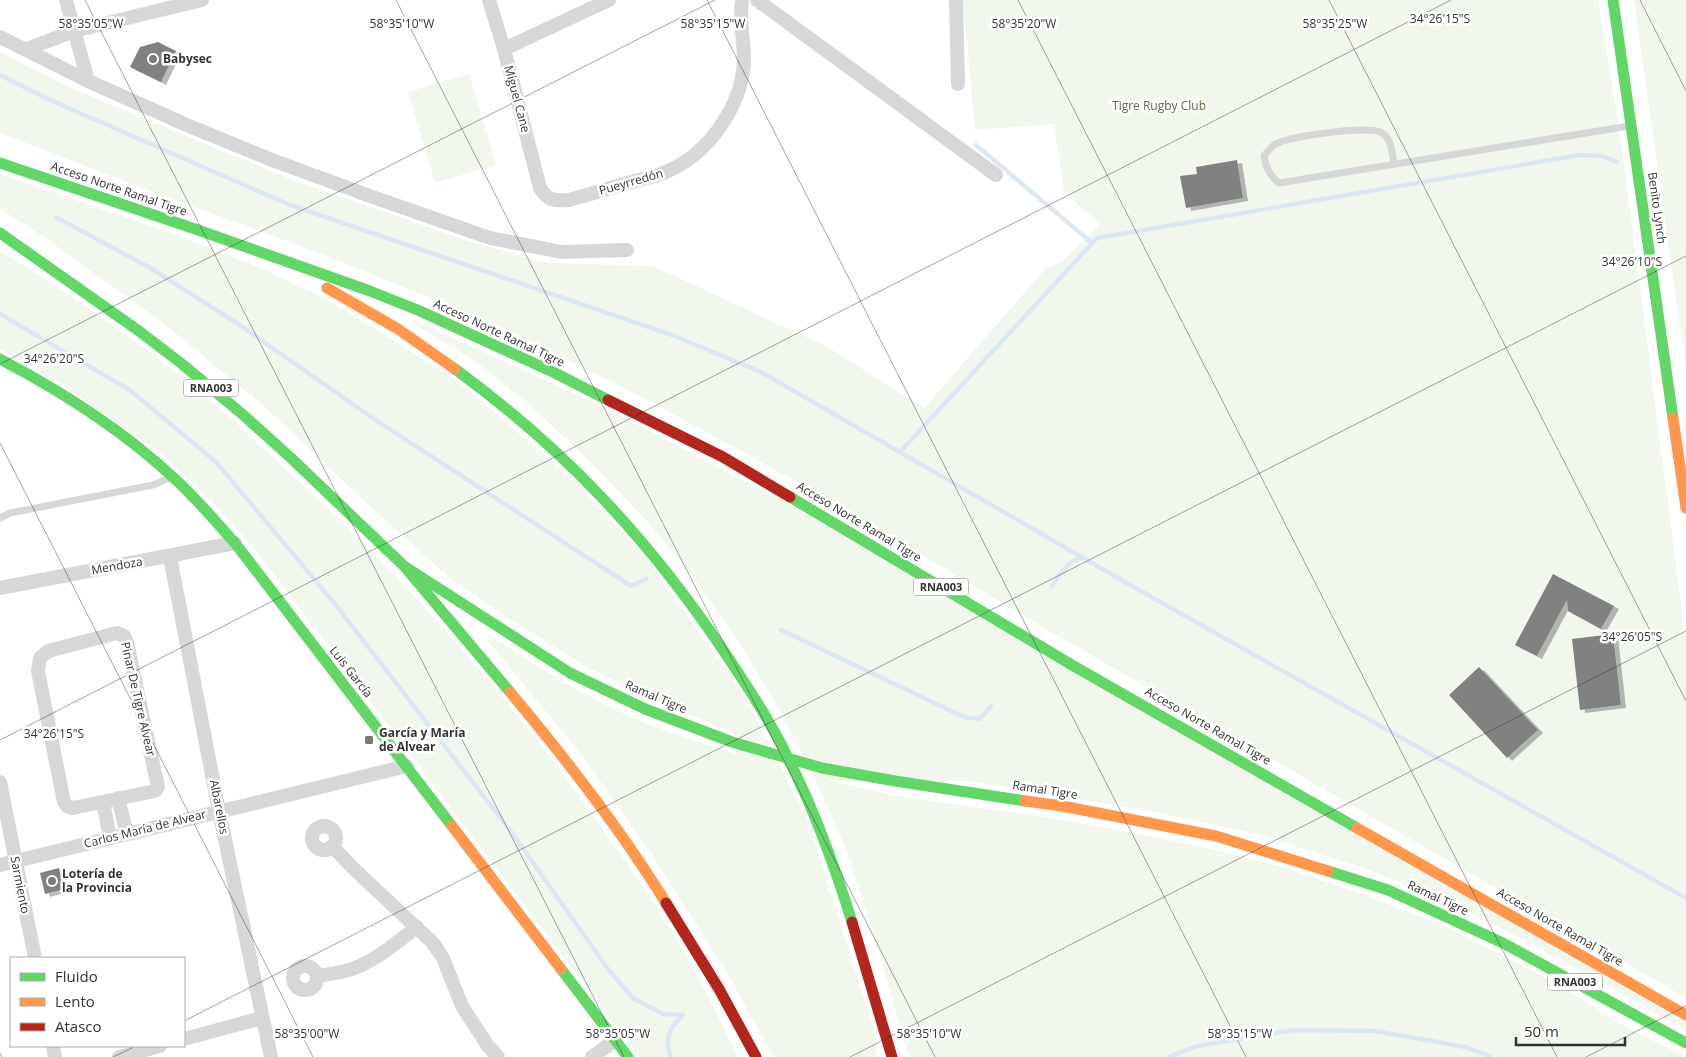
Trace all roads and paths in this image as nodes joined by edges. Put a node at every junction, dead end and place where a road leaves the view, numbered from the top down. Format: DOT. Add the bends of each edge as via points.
graph roads {
  1 [pos="66,0"];
  2 [pos="202,0"];
  3 [pos="490,0"];
  4 [pos="609,0"];
  5 [pos="742,0"];
  6 [pos="757,0"];
  7 [pos="956,0"];
  8 [pos="1614,0"];
  9 [pos="74,31"];
  10 [pos="0,36"];
  11 [pos="26,49"];
  12 [pos="504,49"];
  13 [pos="88,81"];
  14 [pos="958,84"];
  15 [pos="1632,125"];
  16 [pos="0,154"];
  17 [pos="0,163"];
  18 [pos="1394,164"];
  19 [pos="996,175"];
  20 [pos="43,178"];
  21 [pos="546,197"];
  22 [pos="198,230"];
  23 [pos="0,233"];
  24 [pos="627,250"];
  25 [pos="0,359"];
  26 [pos="172,477"];
  27 [pos="1686,508"];
  28 [pos="0,518"];
  29 [pos="235,543"];
  30 [pos="170,557"];
  31 [pos="404,566"];
  32 [pos="0,588"];
  33 [pos="407,766"];
  34 [pos="0,782"];
  35 [pos="118,798"];
  36 [pos="103,802"];
  37 [pos="219,811"];
  38 [pos="126,834"];
  39 [pos="110,838"];
  40 [pos="332,846"];
  41 [pos="15,861"];
  42 [pos="0,864"];
  43 [pos="417,927"];
  44 [pos="35,957"];
  45 [pos="317,976"];
  46 [pos="1686,1015"];
  47 [pos="262,1018"];
  48 [pos="882,1022"];
  49 [pos="185,1039"];
  50 [pos="615,1040"];
  51 [pos="1686,1042"];
  52 [pos="156,1047"];
  53 [pos="624,1056"];
  54 [pos="119,1057"];
  55 [pos="270,1057"];
  56 [pos="498,1057"];
  57 [pos="592,1057"];
  58 [pos="756,1057"];
  59 [pos="887,1057"];
  60 [pos="892,1057"];
  1 -- 9 [label="street"];
  2 -- 9 [label="street"];
  3 -- 12 [label="street, Miguel Cane"];
  4 -- 12 [label="street"];
  5 -- 21 [label="street, Pueyrredón" via="744,61 735,102 705,146 667,172 569,200 553,201"];
  6 -- 19 [label="street"];
  7 -- 14 [label="street"];
  8 -- 15 [label="main road, Benito Lynch"];
  9 -- 11 [label="street"];
  9 -- 13 [label="street"];
  10 -- 11 [label="street"];
  11 -- 13 [label="street"];
  12 -- 21 [label="street, Miguel Cane" via="540,188"];
  13 -- 24 [label="street" via="272,160 490,238 562,252"];
  15 -- 18 [label="lane"];
  15 -- 27 [label="main road, Benito Lynch"];
  16 -- 20 [label="main road"];
  17 -- 20 [label="main road, Acceso Norte Ramal Tigre / RNA003"];
  18 -- 18 [label="lane" via="1279,183 1267,169 1264,156 1277,143 1292,138 1368,130 1381,132 1386,137 1391,144"];
  20 -- 22 [label="main road, Acceso Norte Ramal Tigre / RNA003"];
  22 -- 46 [label="main road, Acceso Norte Ramal Tigre / RNA003" via="420,311 723,457 1072,665"];
  22 -- 48 [label="main road" via="332,291 427,348 533,431 598,492 661,564 716,638 768,721 801,783 834,863"];
  23 -- 31 [label="main road, RNA003" via="140,330 241,412"];
  25 -- 26 [label="main road, Luis García" via="109,424"];
  26 -- 28 [label="lane" via="153,485 10,513"];
  26 -- 29 [label="main road, Luis García"];
  29 -- 30 [label="street, Mendoza"];
  29 -- 33 [label="main road, Luis García"];
  30 -- 32 [label="street, Mendoza"];
  30 -- 37 [label="street, Albarellos"];
  31 -- 51 [label="main road, Ramal Tigre / RNA003" via="570,673 645,709 732,742 822,768 1062,806 1216,836 1388,890 1503,943"];
  31 -- 58 [label="main road" via="561,753 642,864 719,989"];
  33 -- 37 [label="street, Carlos María de Alvear"];
  33 -- 50 [label="main road, Luis García"];
  34 -- 41 [label="street, Sarmiento"];
  35 -- 36 [label="street, Pinar De Tigre Alvear"];
  35 -- 36 [label="street, Pinar De Tigre Alvear" via="155,791 158,787 128,643 124,636 116,634 48,651 40,658 38,671 64,802 73,808"];
  35 -- 38 [label="street"];
  36 -- 39 [label="street"];
  37 -- 38 [label="street, Carlos María de Alvear"];
  37 -- 47 [label="street, Albarellos"];
  38 -- 39 [label="street, Carlos María de Alvear"];
  39 -- 41 [label="street, Carlos María de Alvear"];
  40 -- 43 [label="street"];
  41 -- 42 [label="street, Carlos María de Alvear"];
  41 -- 44 [label="street, Sarmiento"];
  43 -- 45 [label="street" via="365,964"];
  43 -- 56 [label="street" via="443,958 462,1006"];
  47 -- 49 [label="street"];
  47 -- 55 [label="street, Albarellos"];
  48 -- 59 [label="main road"];
  48 -- 60 [label="main road"];
  50 -- 53 [label="main road, Luis García"];
  50 -- 57 [label="street"];
  52 -- 54 [label="street"];
}
